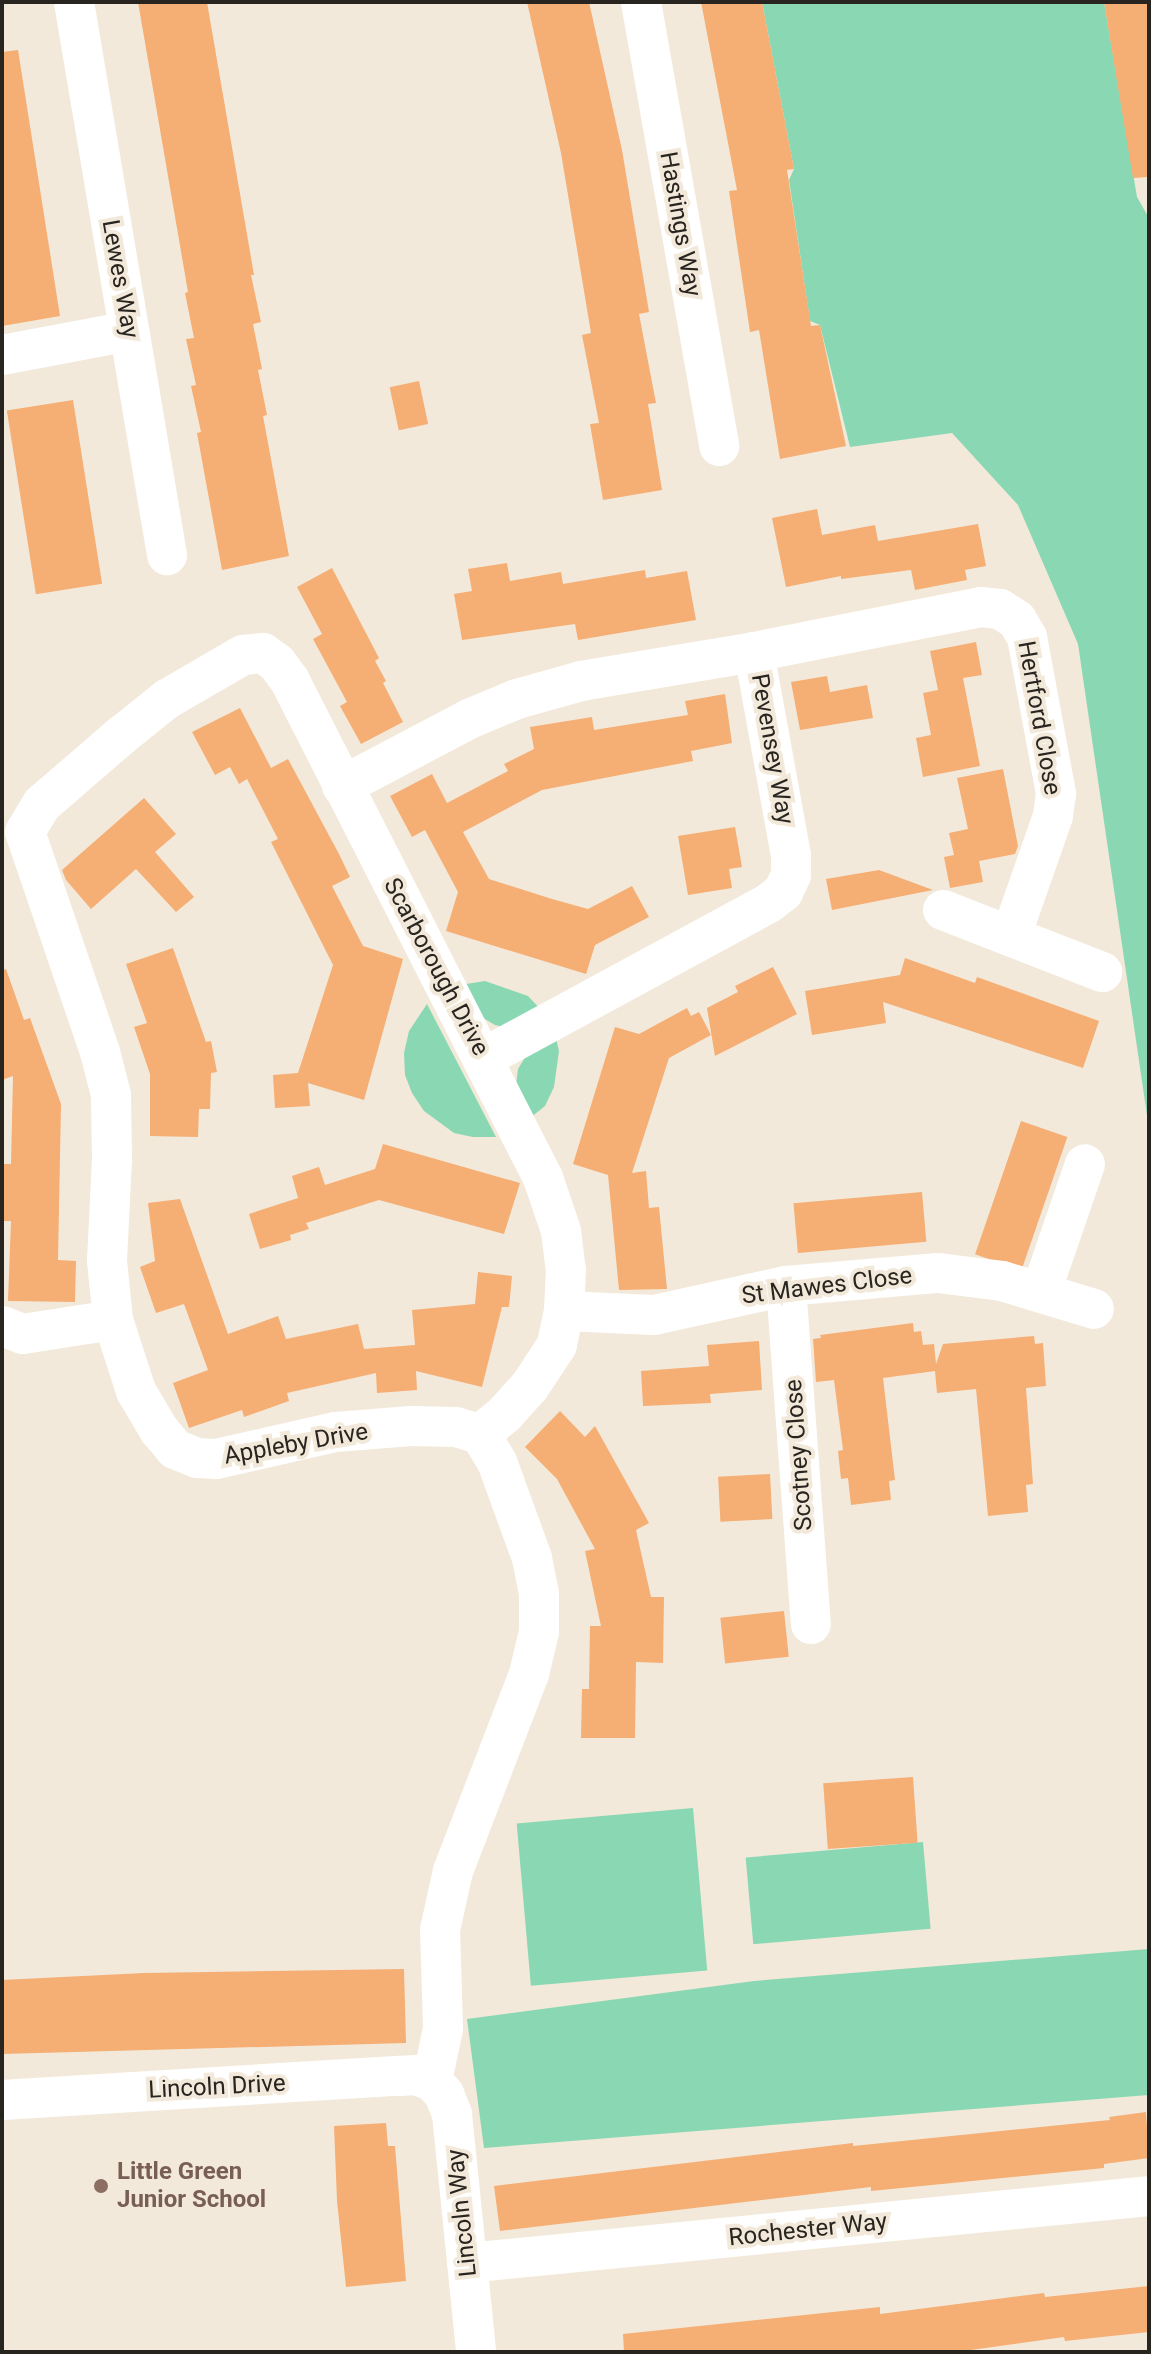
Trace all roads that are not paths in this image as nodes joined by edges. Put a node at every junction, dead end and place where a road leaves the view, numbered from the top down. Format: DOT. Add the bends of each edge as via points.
graph roads {
  1 [pos="74,2"];
  2 [pos="641,2"];
  3 [pos="129,331"];
  4 [pos="2,355"];
  5 [pos="719,446"];
  6 [pos="167,555"];
  7 [pos="754,652"];
  8 [pos="122,735"];
  9 [pos="342,786"];
  10 [pos="943,910"];
  11 [pos="1011,936"];
  12 [pos="1102,972"];
  13 [pos="484,1058"];
  14 [pos="1085,1164"];
  15 [pos="786,1286"];
  16 [pos="1041,1292"];
  17 [pos="1094,1309"];
  18 [pos="564,1311"];
  19 [pos="113,1320"];
  20 [pos="2,1326"];
  21 [pos="480,1434"];
  22 [pos="811,1624"];
  23 [pos="432,2081"];
  24 [pos="2,2100"];
  25 [pos="1149,2196"];
  26 [pos="467,2263"];
  27 [pos="476,2352"];
  1 -- 3 [label="street, Lewes Way"];
  2 -- 5 [label="street, Hastings Way"];
  3 -- 4 [label="street"];
  3 -- 6 [label="street, Lewes Way"];
  7 -- 9 [label="street, Pevensey Way" via="581,681 517,699"];
  7 -- 11 [label="street, Hertford Close" via="981,607 1000,609 1017,620 1027,637 1056,794"];
  7 -- 13 [label="street, Pevensey Way" via="791,855 791,875 783,892"];
  8 -- 9 [label="street, Scarborough Drive" via="216,668 243,655 263,653 290,681"];
  8 -- 19 [label="street, Appleby Drive" via="42,804 25,832 111,1095 107,1261"];
  9 -- 13 [label="street, Scarborough Drive"];
  10 -- 11 [label="street"];
  11 -- 12 [label="street"];
  13 -- 18 [label="street, Scarborough Drive" via="543,1178 561,1231"];
  14 -- 16 [label="street"];
  15 -- 16 [label="street, St Mawes Close" via="938,1273"];
  15 -- 18 [label="street, St Mawes Close" via="654,1315"];
  15 -- 22 [label="street, Scotney Close"];
  16 -- 17 [label="street, St Mawes Close"];
  18 -- 21 [label="street, Scarborough Drive" via="557,1345 530,1386"];
  19 -- 20 [label="street" via="23,1334"];
  19 -- 21 [label="street, Appleby Drive" via="136,1391 159,1430 175,1449 197,1458 216,1459 335,1432 426,1426"];
  21 -- 23 [label="street" via="497,1462 532,1558 539,1632 529,1674 453,1871 440,1930 443,2029"];
  23 -- 24 [label="street, Lincoln Drive" via="415,2075"];
  23 -- 26 [label="street, Lincoln Way" via="452,2114"];
  25 -- 26 [label="street, Rochester Way"];
  26 -- 27 [label="street, Lincoln Way"];
}
